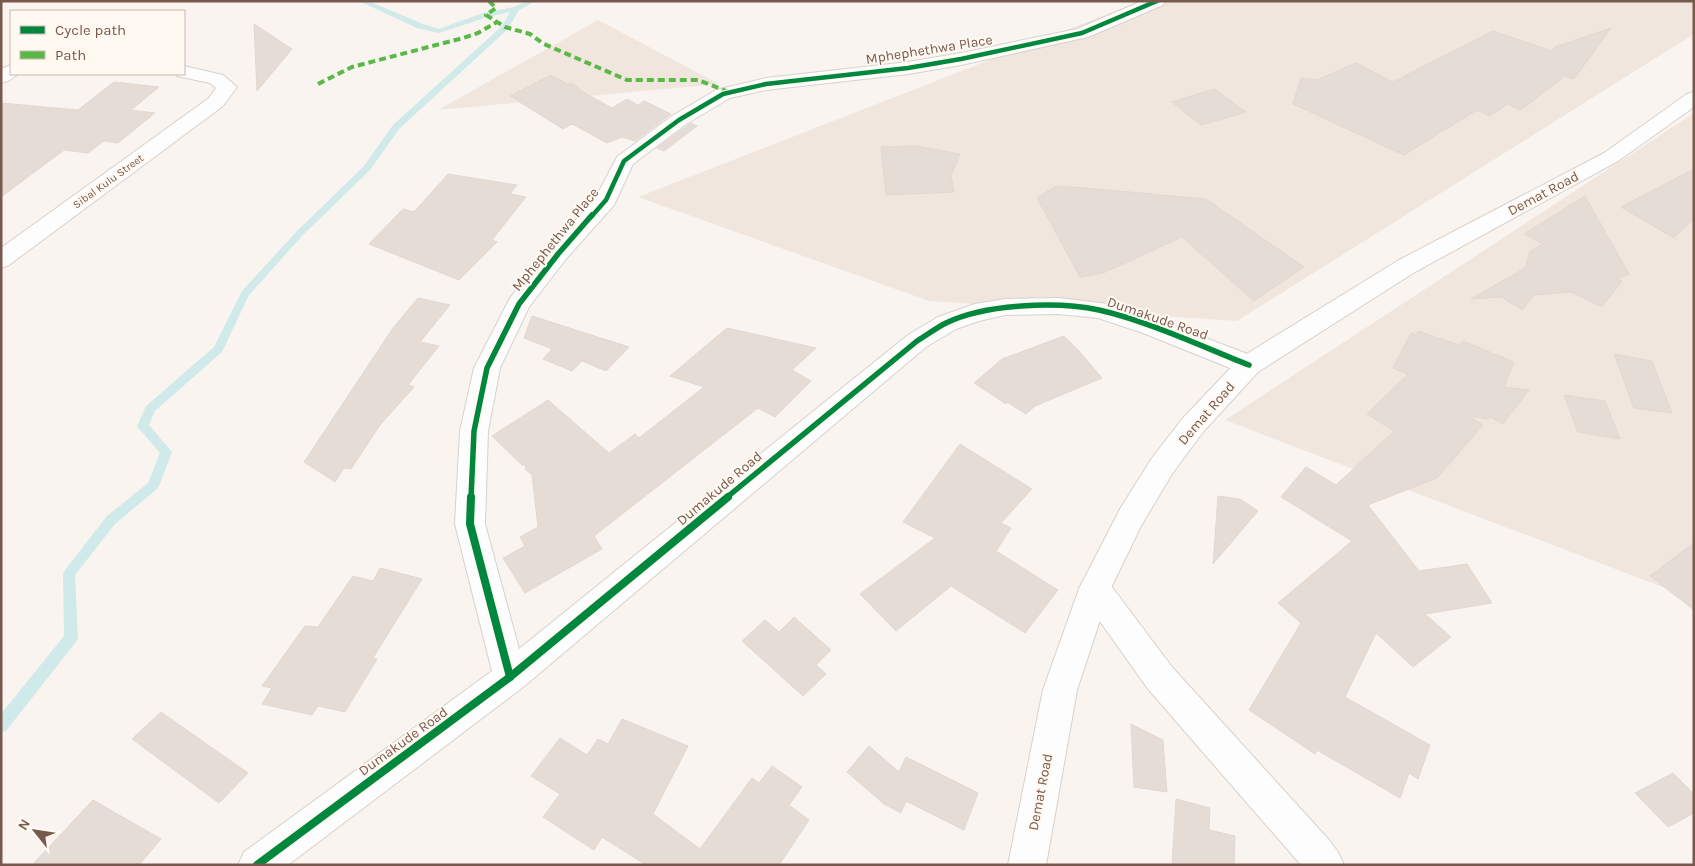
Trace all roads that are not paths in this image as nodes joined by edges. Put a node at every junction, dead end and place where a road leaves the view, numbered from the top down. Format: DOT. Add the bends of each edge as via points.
graph roads {
  1 [pos="1157,1"];
  2 [pos="185,72"];
  3 [pos="1694,98"];
  4 [pos="1,260"];
  5 [pos="1250,365"];
  6 [pos="1095,589"];
  7 [pos="510,677"];
  8 [pos="257,865"];
  9 [pos="1027,865"];
  10 [pos="1325,865"];
  1 -- 7 [label="street, Mphephethwa Place" via="1082,33 961,59 766,84 723,94 679,120 624,161 606,200 519,304 487,368 474,431 470,524"];
  2 -- 4 [label="street, Sibal Kulu Street" via="216,79 227,87 216,102"];
  3 -- 5 [label="street, Demat Road" via="1611,157 1407,266"];
  5 -- 6 [label="street, Demat Road" via="1194,425 1162,466 1130,518"];
  5 -- 7 [label="street, Dumakude Road" via="1099,310 1059,306 1005,307 947,323 916,341"];
  6 -- 9 [label="street, Demat Road" via="1060,690"];
  6 -- 10 [label="street" via="1160,678"];
  7 -- 8 [label="street, Dumakude Road"];
}
